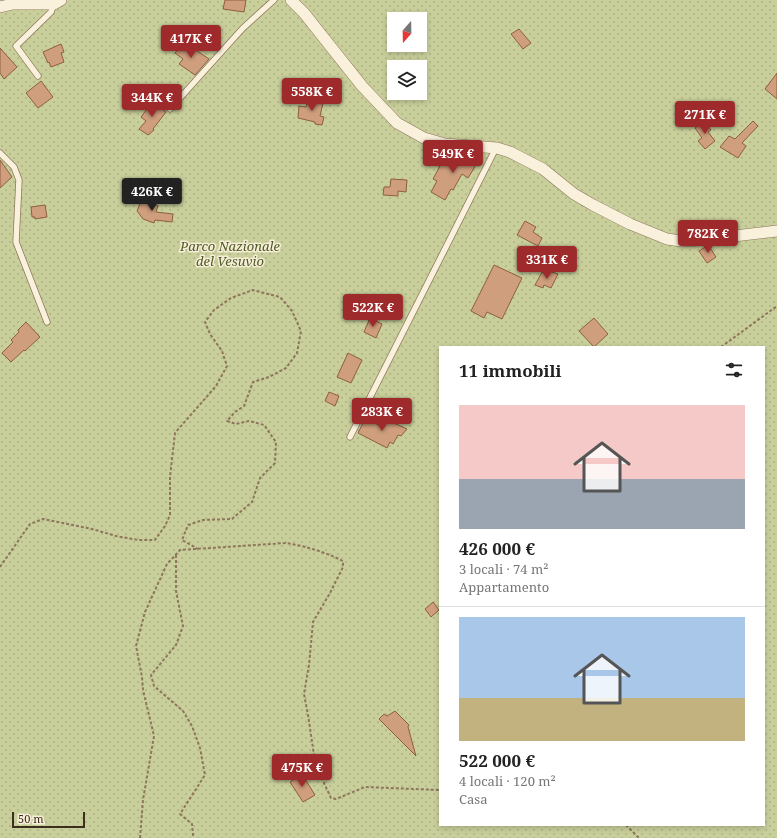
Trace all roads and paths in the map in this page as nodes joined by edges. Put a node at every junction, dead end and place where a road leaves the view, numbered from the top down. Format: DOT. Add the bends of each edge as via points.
graph roads {
  1 [pos="274,0"];
  2 [pos="291,0"];
  3 [pos="58,2"];
  4 [pos="0,7"];
  5 [pos="38,76"];
  6 [pos="170,109"];
  7 [pos="497,148"];
  8 [pos="0,153"];
  9 [pos="777,231"];
  10 [pos="777,306"];
  11 [pos="47,322"];
  12 [pos="722,346"];
  13 [pos="350,437"];
  14 [pos="198,549"];
  15 [pos="176,554"];
  16 [pos="0,567"];
  17 [pos="439,790"];
  18 [pos="627,826"];
  19 [pos="140,838"];
  20 [pos="192,838"];
  21 [pos="639,838"];
  1 -- 6 [label="lane" via="243,28"];
  2 -- 7 [label="street" via="362,86 398,123 424,138 445,144"];
  3 -- 4 [label="street"];
  3 -- 5 [label="lane" via="16,46"];
  7 -- 9 [label="street" via="543,169 574,194 594,206 667,239 700,240"];
  7 -- 13 [label="lane"];
  8 -- 11 [label="lane" via="14,167 19,180 16,242"];
  10 -- 12 [label="path"];
  14 -- 15 [label="path" via="180,550"];
  14 -- 16 [label="path" via="182,540 188,525 204,520 232,519 252,502 260,478 275,463 276,442 264,425 248,421 236,424 227,421 244,406 253,382 286,368 297,353 301,331 292,311 280,297 253,290 231,298 214,310 205,322 222,351 227,366 216,386 175,433 170,477 170,514 155,540 116,536 42,519 30,524"];
  14 -- 17 [label="path" via="286,543 300,545 343,561 343,567 313,622 304,694 314,755 324,783 331,798 336,799 365,787"];
  15 -- 19 [label="path" via="167,564 144,612 136,646 154,736 143,800"];
  15 -- 20 [label="path" via="176,591 183,626 176,645 151,675 154,686 183,711 200,748 205,775 180,814 192,824"];
  18 -- 21 [label="path"];
}
